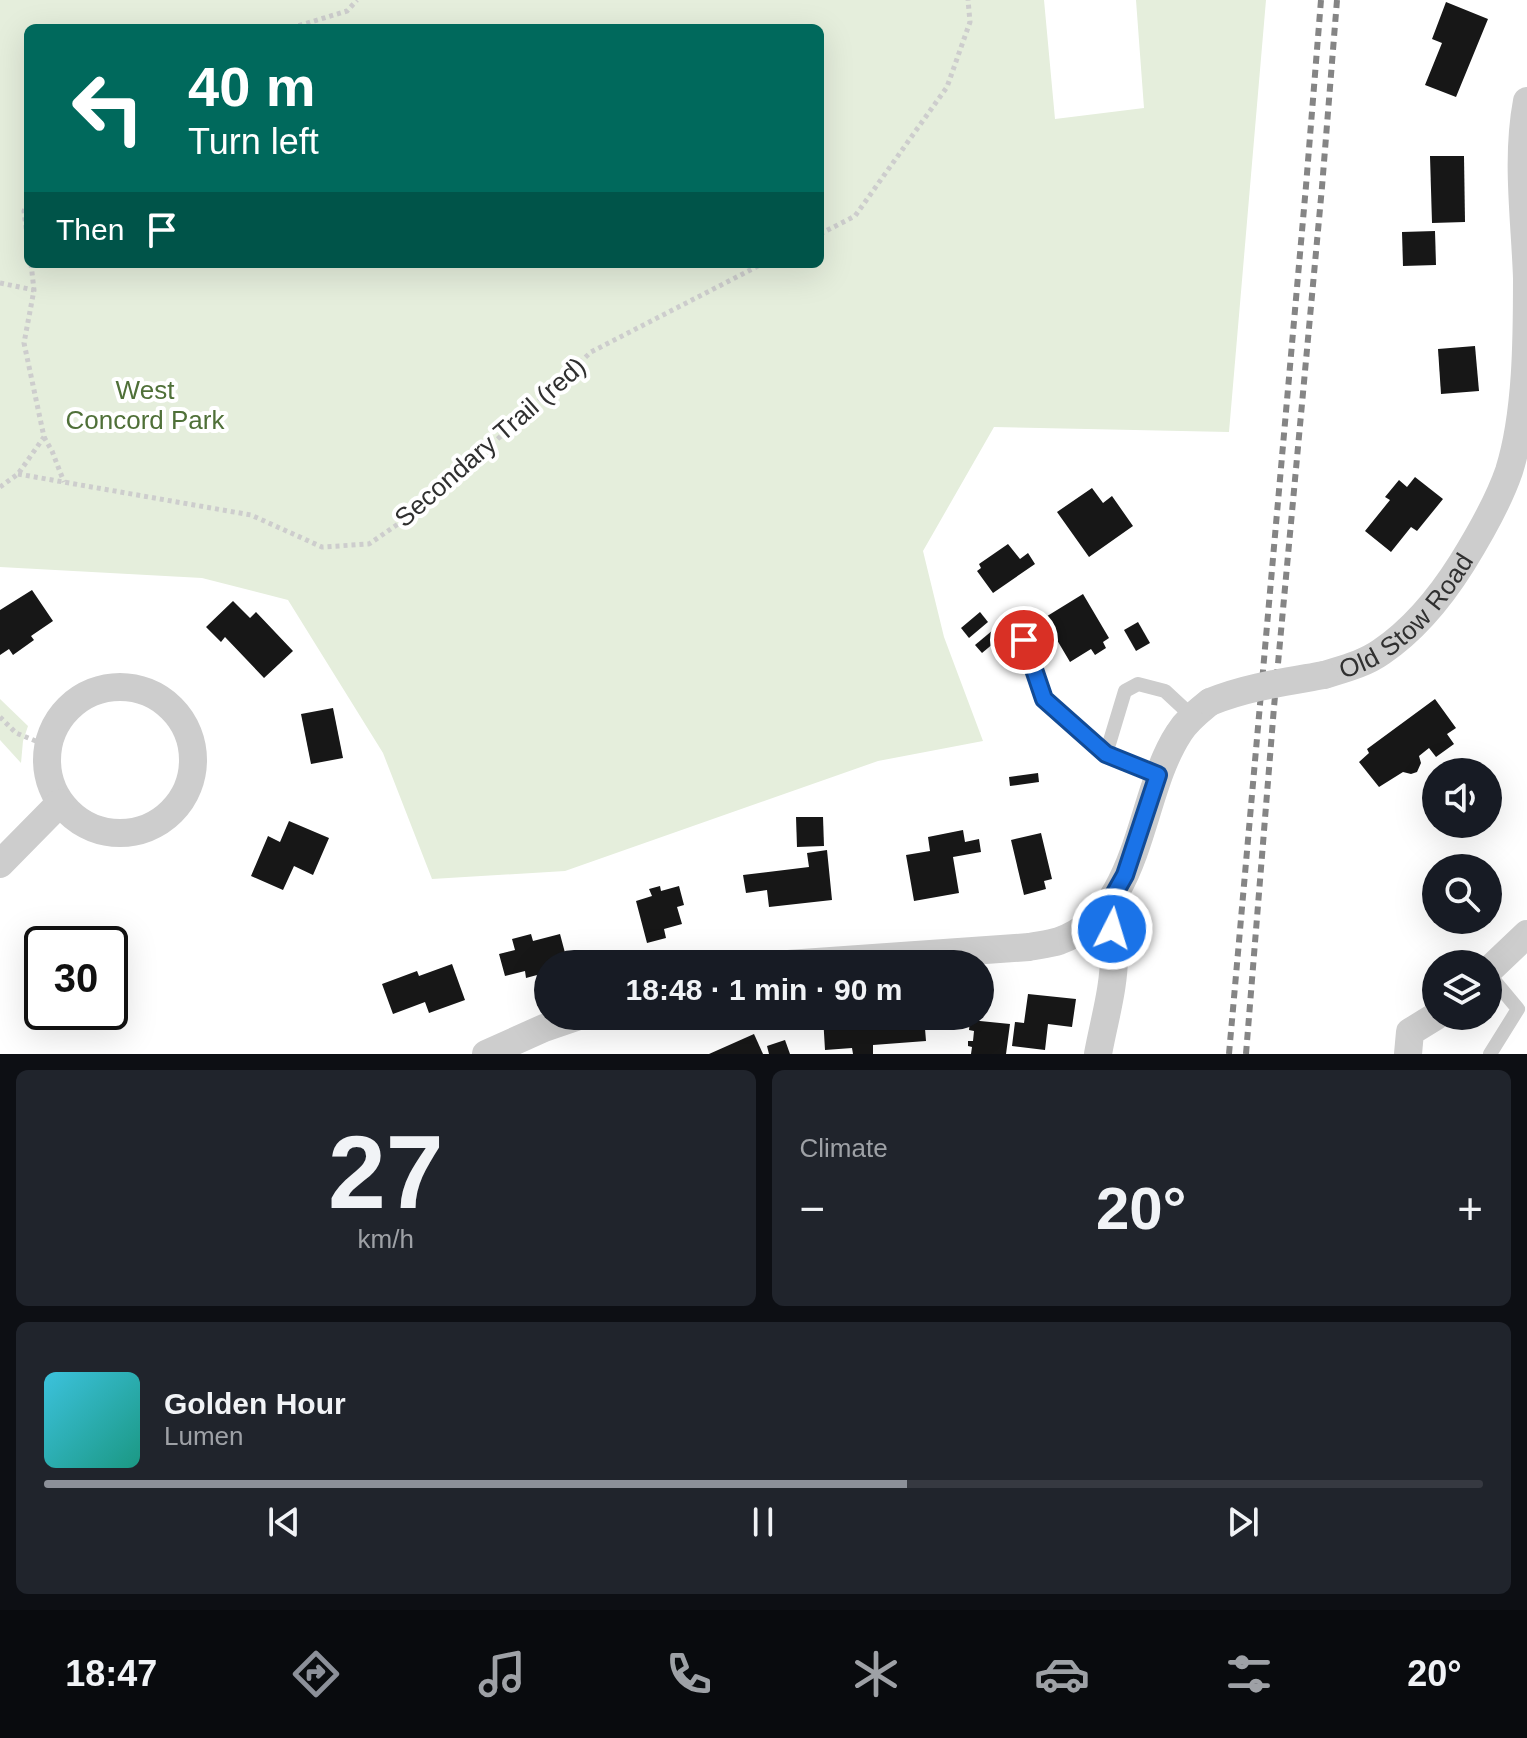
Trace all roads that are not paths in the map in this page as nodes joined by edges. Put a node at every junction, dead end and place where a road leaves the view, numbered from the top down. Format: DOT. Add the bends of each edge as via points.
graph roads {
  1 [pos="1527,101"];
  2 [pos="1527,277"];
  3 [pos="1527,368"];
  4 [pos="1024,640"];
  5 [pos="1201,709"];
  6 [pos="1106,754"];
  7 [pos="1158,775"];
  8 [pos="60,803"];
  9 [pos="0,864"];
  10 [pos="1107,907"];
  11 [pos="1527,934"];
  12 [pos="986,950"];
  13 [pos="1502,958"];
  14 [pos="1502,989"];
  15 [pos="1422,1025"];
  16 [pos="540,1030"];
  17 [pos="486,1054"];
  18 [pos="1098,1054"];
  19 [pos="1408,1054"];
  20 [pos="1490,1054"];
  1 -- 2 [label="street, Old Stow Road" via="1522,201"];
  2 -- 3 [label="street, Old Stow Road"];
  3 -- 5 [label="street, Old Stow Road, bridge" via="1509,470 1486,522 1445,590 1414,627 1379,654 1350,667 1253,687"];
  4 -- 6 [label="lane" via="1044,699"];
  5 -- 6 [label="lane" via="1138,684 1125,691"];
  5 -- 7 [label="street" via="1181,730"];
  6 -- 7 [label="lane"];
  7 -- 10 [label="street" via="1125,875"];
  8 -- 8 [label="street" via="83,824 112,833 143,831 170,815 187,790 194,760 179,717 142,690 111,687 82,697 60,718 48,746 48,776"];
  8 -- 9 [label="street"];
  10 -- 12 [label="street" via="1060,941"];
  10 -- 18 [label="street" via="1115,953"];
  11 -- 13 [label="street"];
  14 -- 20 [label="lane" via="1518,1009"];
  15 -- 19 [label="street" via="1410,1032"];
  16 -- 17 [label="street"];
}
